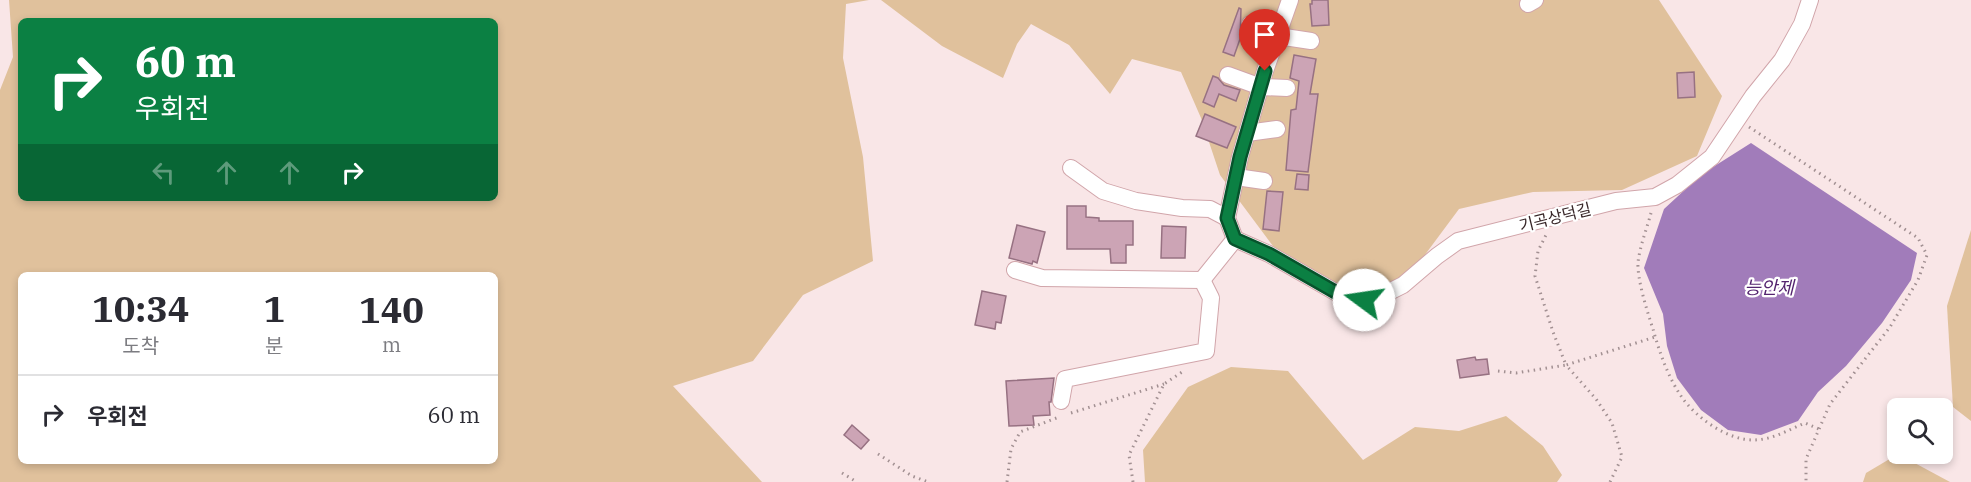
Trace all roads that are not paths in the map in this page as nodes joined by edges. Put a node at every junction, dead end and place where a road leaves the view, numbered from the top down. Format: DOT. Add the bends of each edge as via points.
graph roads {
  1 [pos="1290,0"];
  2 [pos="1810,0"];
  3 [pos="1250,24"];
  4 [pos="1278,36"];
  5 [pos="1311,41"];
  6 [pos="1228,75"];
  7 [pos="1261,87"];
  8 [pos="1287,88"];
  9 [pos="1277,129"];
  10 [pos="1247,133"];
  11 [pos="1071,168"];
  12 [pos="1236,177"];
  13 [pos="1264,181"];
  14 [pos="1227,218"];
  15 [pos="1235,239"];
  16 [pos="1015,270"];
  17 [pos="1202,280"];
  18 [pos="1061,401"];
  1 -- 4 [label="street"];
  2 -- 15 [label="street, 기곡상덕길" via="1782,60 1712,157 1655,197 1616,201 1458,241 1404,285 1377,298 1351,301"];
  3 -- 4 [label="street"];
  4 -- 5 [label="street"];
  4 -- 7 [label="street"];
  6 -- 7 [label="street"];
  7 -- 8 [label="street"];
  7 -- 10 [label="street"];
  9 -- 10 [label="street"];
  10 -- 12 [label="street"];
  11 -- 14 [label="street" via="1103,191 1136,201 1210,208"];
  12 -- 13 [label="street"];
  12 -- 14 [label="street"];
  14 -- 15 [label="street"];
  15 -- 17 [label="street"];
  16 -- 17 [label="street" via="1041,278"];
  17 -- 18 [label="street" via="1211,298 1206,351 1065,379"];
}
